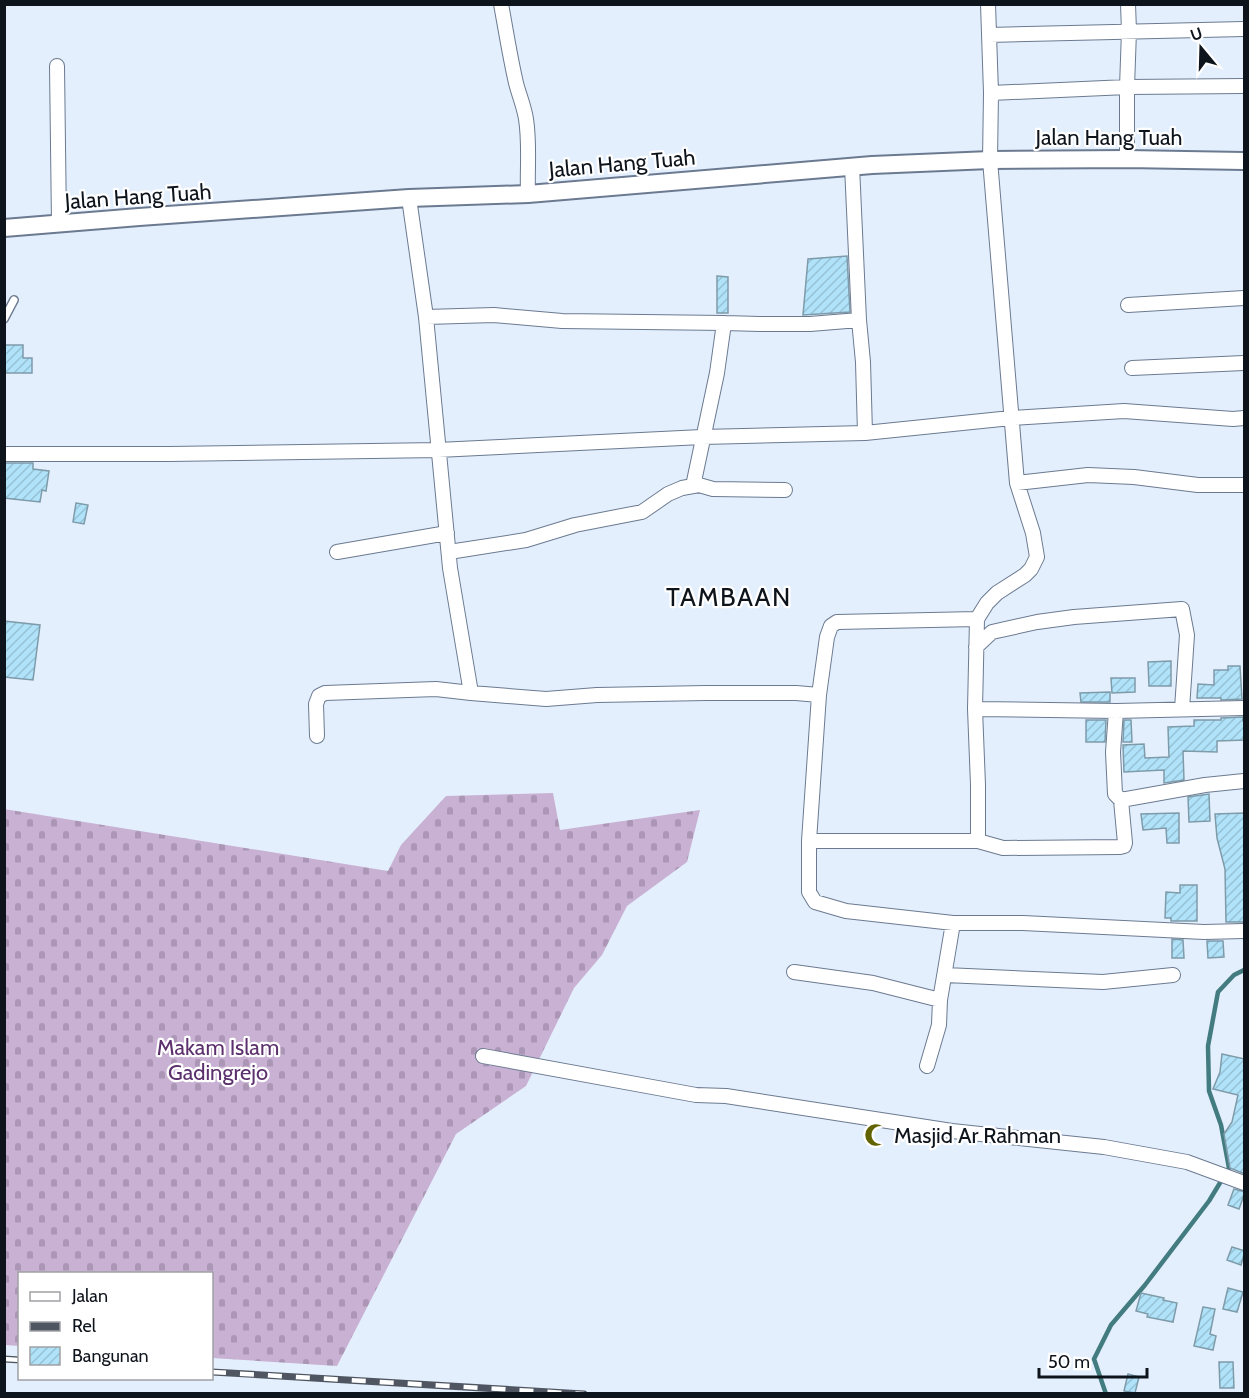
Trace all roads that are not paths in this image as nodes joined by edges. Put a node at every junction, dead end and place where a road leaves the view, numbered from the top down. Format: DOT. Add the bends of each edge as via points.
graph roads {
  1 [pos="501,4"];
  2 [pos="988,4"];
  3 [pos="1128,4"];
  4 [pos="1245,29"];
  5 [pos="1129,31"];
  6 [pos="989,35"];
  7 [pos="57,66"];
  8 [pos="1245,86"];
  9 [pos="1127,87"];
  10 [pos="991,93"];
  11 [pos="1127,159"];
  12 [pos="990,160"];
  13 [pos="1245,161"];
  14 [pos="852,166"];
  15 [pos="528,194"];
  16 [pos="409,198"];
  17 [pos="59,224"];
  18 [pos="4,228"];
  19 [pos="1245,298"];
  20 [pos="14,300"];
  21 [pos="1128,305"];
  22 [pos="426,317"];
  23 [pos="4,319"];
  24 [pos="859,320"];
  25 [pos="724,323"];
  26 [pos="1245,363"];
  27 [pos="1132,368"];
  28 [pos="1011,418"];
  29 [pos="1245,418"];
  30 [pos="865,433"];
  31 [pos="702,437"];
  32 [pos="438,450"];
  33 [pos="4,454"];
  34 [pos="1017,483"];
  35 [pos="1245,485"];
  36 [pos="693,486"];
  37 [pos="784,490"];
  38 [pos="447,533"];
  39 [pos="337,552"];
  40 [pos="449,552"];
  41 [pos="977,619"];
  42 [pos="976,647"];
  43 [pos="471,693"];
  44 [pos="819,696"];
  45 [pos="1245,708"];
  46 [pos="975,709"];
  47 [pos="1182,709"];
  48 [pos="1116,711"];
  49 [pos="318,736"];
  50 [pos="1245,781"];
  51 [pos="1121,800"];
  52 [pos="809,841"];
  53 [pos="978,841"];
  54 [pos="953,923"];
  55 [pos="1245,932"];
  56 [pos="794,972"];
  57 [pos="945,975"];
  58 [pos="1173,975"];
  59 [pos="940,1000"];
  60 [pos="483,1056"];
  61 [pos="927,1066"];
  62 [pos="1245,1183"];
  1 -- 15 [label="street" via="526,118"];
  2 -- 6 [label="street"];
  3 -- 5 [label="street"];
  4 -- 5 [label="street"];
  5 -- 6 [label="street"];
  5 -- 9 [label="street"];
  6 -- 10 [label="street"];
  7 -- 17 [label="street"];
  8 -- 9 [label="street"];
  9 -- 10 [label="street"];
  9 -- 11 [label="street"];
  10 -- 12 [label="street"];
  11 -- 12 [label="street, Jalan Hang Tuah"];
  11 -- 13 [label="street, Jalan Hang Tuah"];
  12 -- 14 [label="street, Jalan Hang Tuah"];
  12 -- 28 [label="street"];
  14 -- 15 [label="street, Jalan Hang Tuah"];
  14 -- 24 [label="street"];
  15 -- 16 [label="street, Jalan Hang Tuah"];
  16 -- 17 [label="street, Jalan Hang Tuah"];
  16 -- 22 [label="street"];
  17 -- 18 [label="street, Jalan Hang Tuah"];
  19 -- 21 [label="street"];
  20 -- 23 [label="lane"];
  22 -- 25 [label="street" via="494,315 562,321"];
  22 -- 32 [label="street"];
  24 -- 25 [label="street"];
  24 -- 30 [label="street"];
  25 -- 31 [label="street"];
  26 -- 27 [label="street"];
  28 -- 29 [label="street" via="1124,411"];
  28 -- 30 [label="street"];
  28 -- 34 [label="street"];
  30 -- 31 [label="street"];
  31 -- 32 [label="street"];
  31 -- 36 [label="street"];
  32 -- 33 [label="street"];
  32 -- 38 [label="street"];
  34 -- 35 [label="street" via="1088,475"];
  34 -- 41 [label="street" via="1037,557 1031,569 997,593"];
  36 -- 37 [label="street"];
  36 -- 40 [label="street" via="669,494 642,512 575,525 526,540"];
  38 -- 39 [label="street"];
  38 -- 40 [label="street"];
  40 -- 43 [label="street"];
  41 -- 42 [label="street"];
  41 -- 44 [label="street" via="837,622 827,637"];
  42 -- 46 [label="street"];
  42 -- 47 [label="street" via="992,632 1037,622 1182,609 1187,635"];
  43 -- 44 [label="street" via="546,699 706,693"];
  43 -- 49 [label="street" via="436,688 325,693 316,704"];
  44 -- 52 [label="street"];
  45 -- 47 [label="street"];
  46 -- 48 [label="street"];
  46 -- 53 [label="street"];
  47 -- 48 [label="street"];
  48 -- 51 [label="street" via="1115,794"];
  50 -- 51 [label="street"];
  51 -- 53 [label="street" via="1124,846 1003,848"];
  52 -- 53 [label="street"];
  52 -- 54 [label="street" via="809,892 815,902 846,911"];
  54 -- 55 [label="street"];
  54 -- 57 [label="street"];
  56 -- 59 [label="street" via="873,983"];
  57 -- 58 [label="street" via="1103,982"];
  57 -- 59 [label="street"];
  59 -- 61 [label="street" via="939,1025"];
  60 -- 62 [label="street" via="696,1095 726,1096 952,1131 1104,1147 1187,1162"];
}
